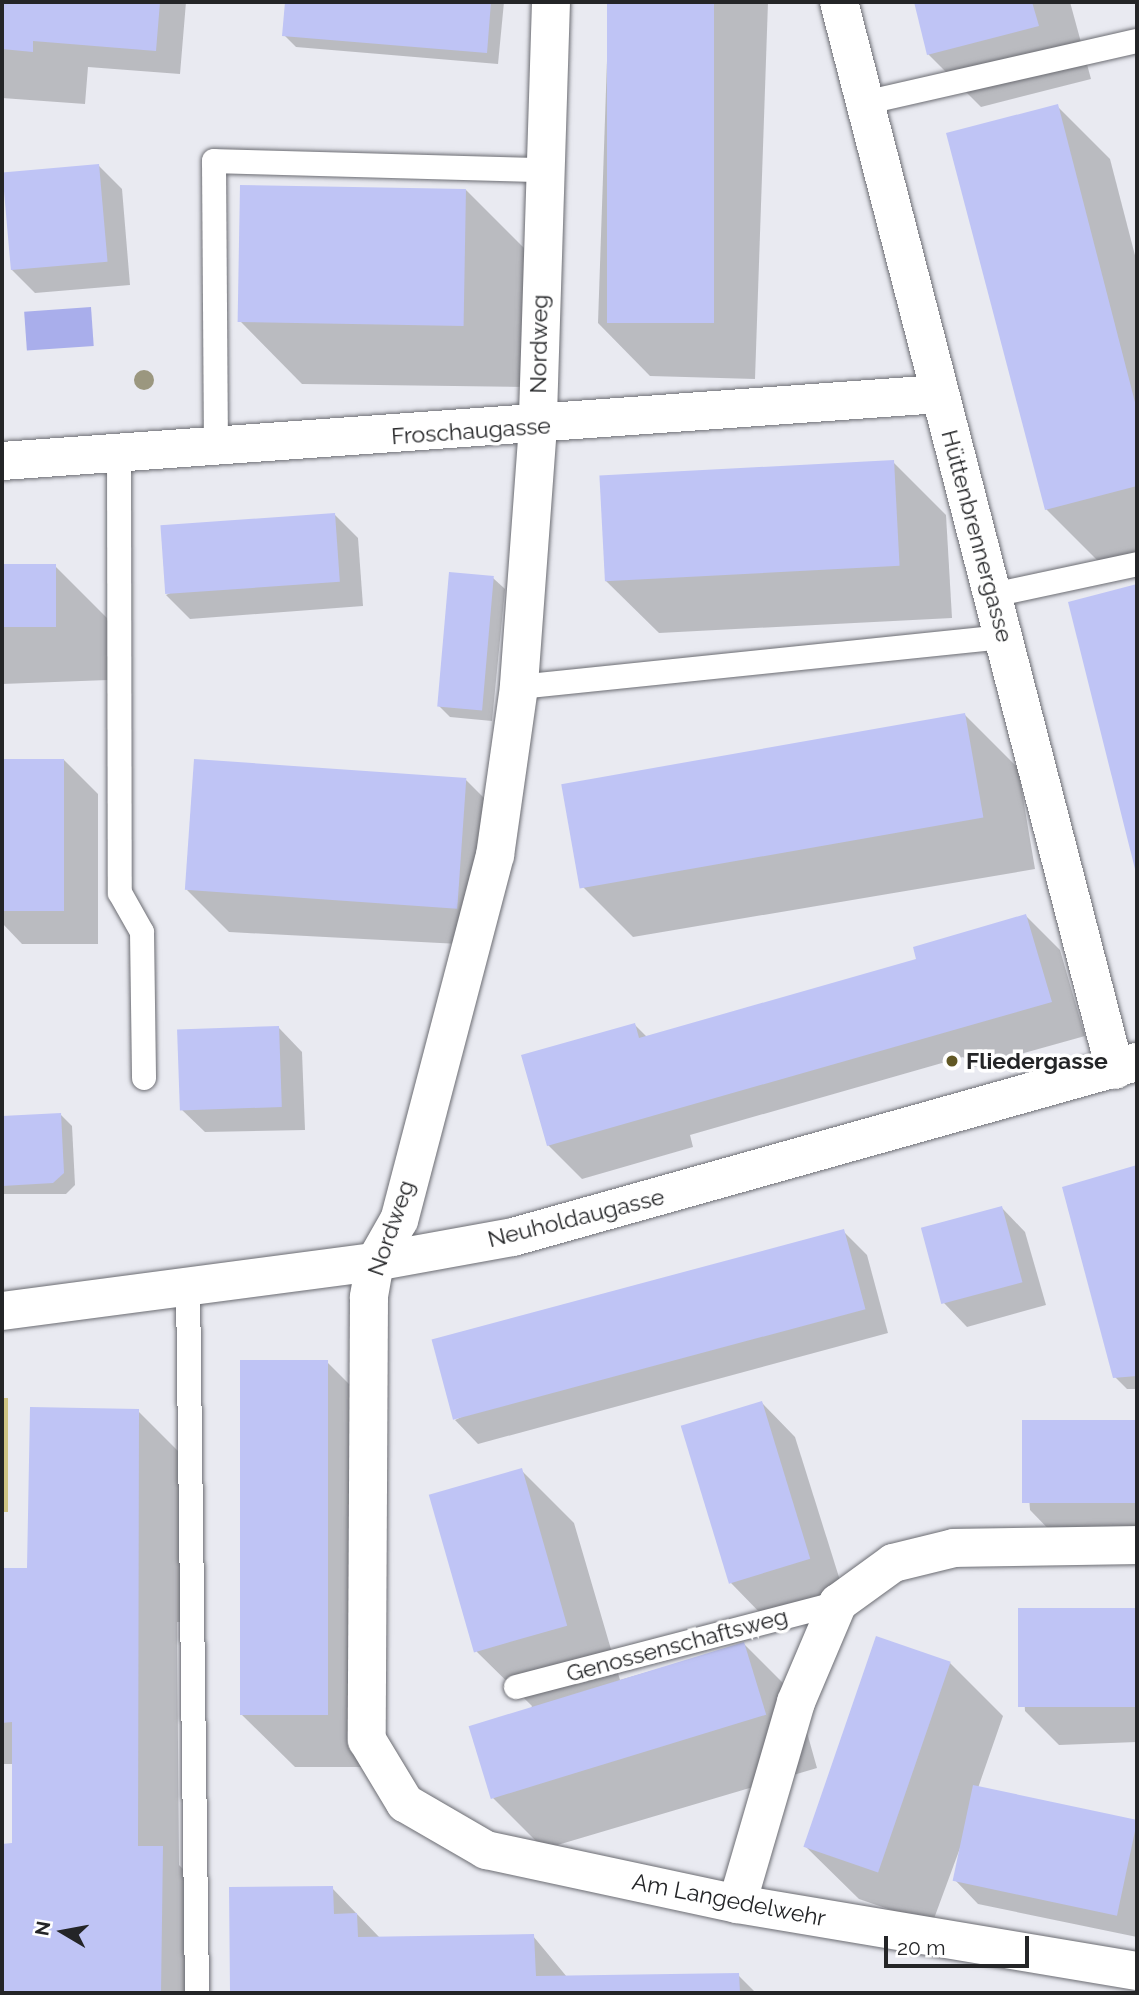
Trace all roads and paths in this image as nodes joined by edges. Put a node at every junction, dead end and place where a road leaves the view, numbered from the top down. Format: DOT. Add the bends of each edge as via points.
graph roads {
  1 [pos="551,2"];
  2 [pos="839,2"];
  3 [pos="1137,41"];
  4 [pos="864,103"];
  5 [pos="542,170"];
  6 [pos="940,394"];
  7 [pos="538,426"];
  8 [pos="216,449"];
  9 [pos="119,454"];
  10 [pos="2,461"];
  11 [pos="1137,564"];
  12 [pos="993,596"];
  13 [pos="1003,637"];
  14 [pos="519,687"];
  15 [pos="1126,1066"];
  16 [pos="144,1079"];
  17 [pos="375,1262"];
  18 [pos="188,1287"];
  19 [pos="2,1311"];
  20 [pos="1137,1545"];
  21 [pos="838,1603"];
  22 [pos="516,1687"];
  23 [pos="367,1740"];
  24 [pos="737,1904"];
  25 [pos="1137,1971"];
  26 [pos="197,1993"];
  1 -- 5 [label="street, Nordweg"];
  2 -- 4 [label="street, Hüttenbrennergasse"];
  3 -- 4 [label="lane"];
  4 -- 6 [label="street, Hüttenbrennergasse"];
  5 -- 7 [label="street, Nordweg"];
  5 -- 8 [label="lane" via="214,162"];
  6 -- 7 [label="street, Froschaugasse"];
  6 -- 12 [label="street, Hüttenbrennergasse"];
  7 -- 8 [label="street, Froschaugasse"];
  7 -- 14 [label="street, Nordweg"];
  8 -- 9 [label="street, Froschaugasse"];
  9 -- 10 [label="street, Froschaugasse"];
  9 -- 16 [label="lane" via="120,893 142,932"];
  11 -- 12 [label="lane"];
  12 -- 13 [label="street, Hüttenbrennergasse"];
  13 -- 14 [label="lane"];
  13 -- 15 [label="street, Hüttenbrennergasse"];
  14 -- 17 [label="street, Nordweg" via="495,855 399,1220"];
  15 -- 17 [label="street, Neuholdaugasse" via="513,1237"];
  17 -- 18 [label="street, Neuholdaugasse"];
  17 -- 23 [label="street, Nordweg" via="369,1307"];
  18 -- 19 [label="street, Neuholdaugasse"];
  18 -- 26 [label="lane"];
  20 -- 21 [label="street, Genossenschaftsweg" via="954,1548 893,1563"];
  21 -- 22 [label="lane, Genossenschaftsweg"];
  21 -- 24 [label="street, Genossenschaftsweg" via="796,1702"];
  23 -- 24 [label="street, Am Langedelwehr" via="405,1803 486,1850"];
  24 -- 25 [label="street, Am Langedelwehr"];
}
